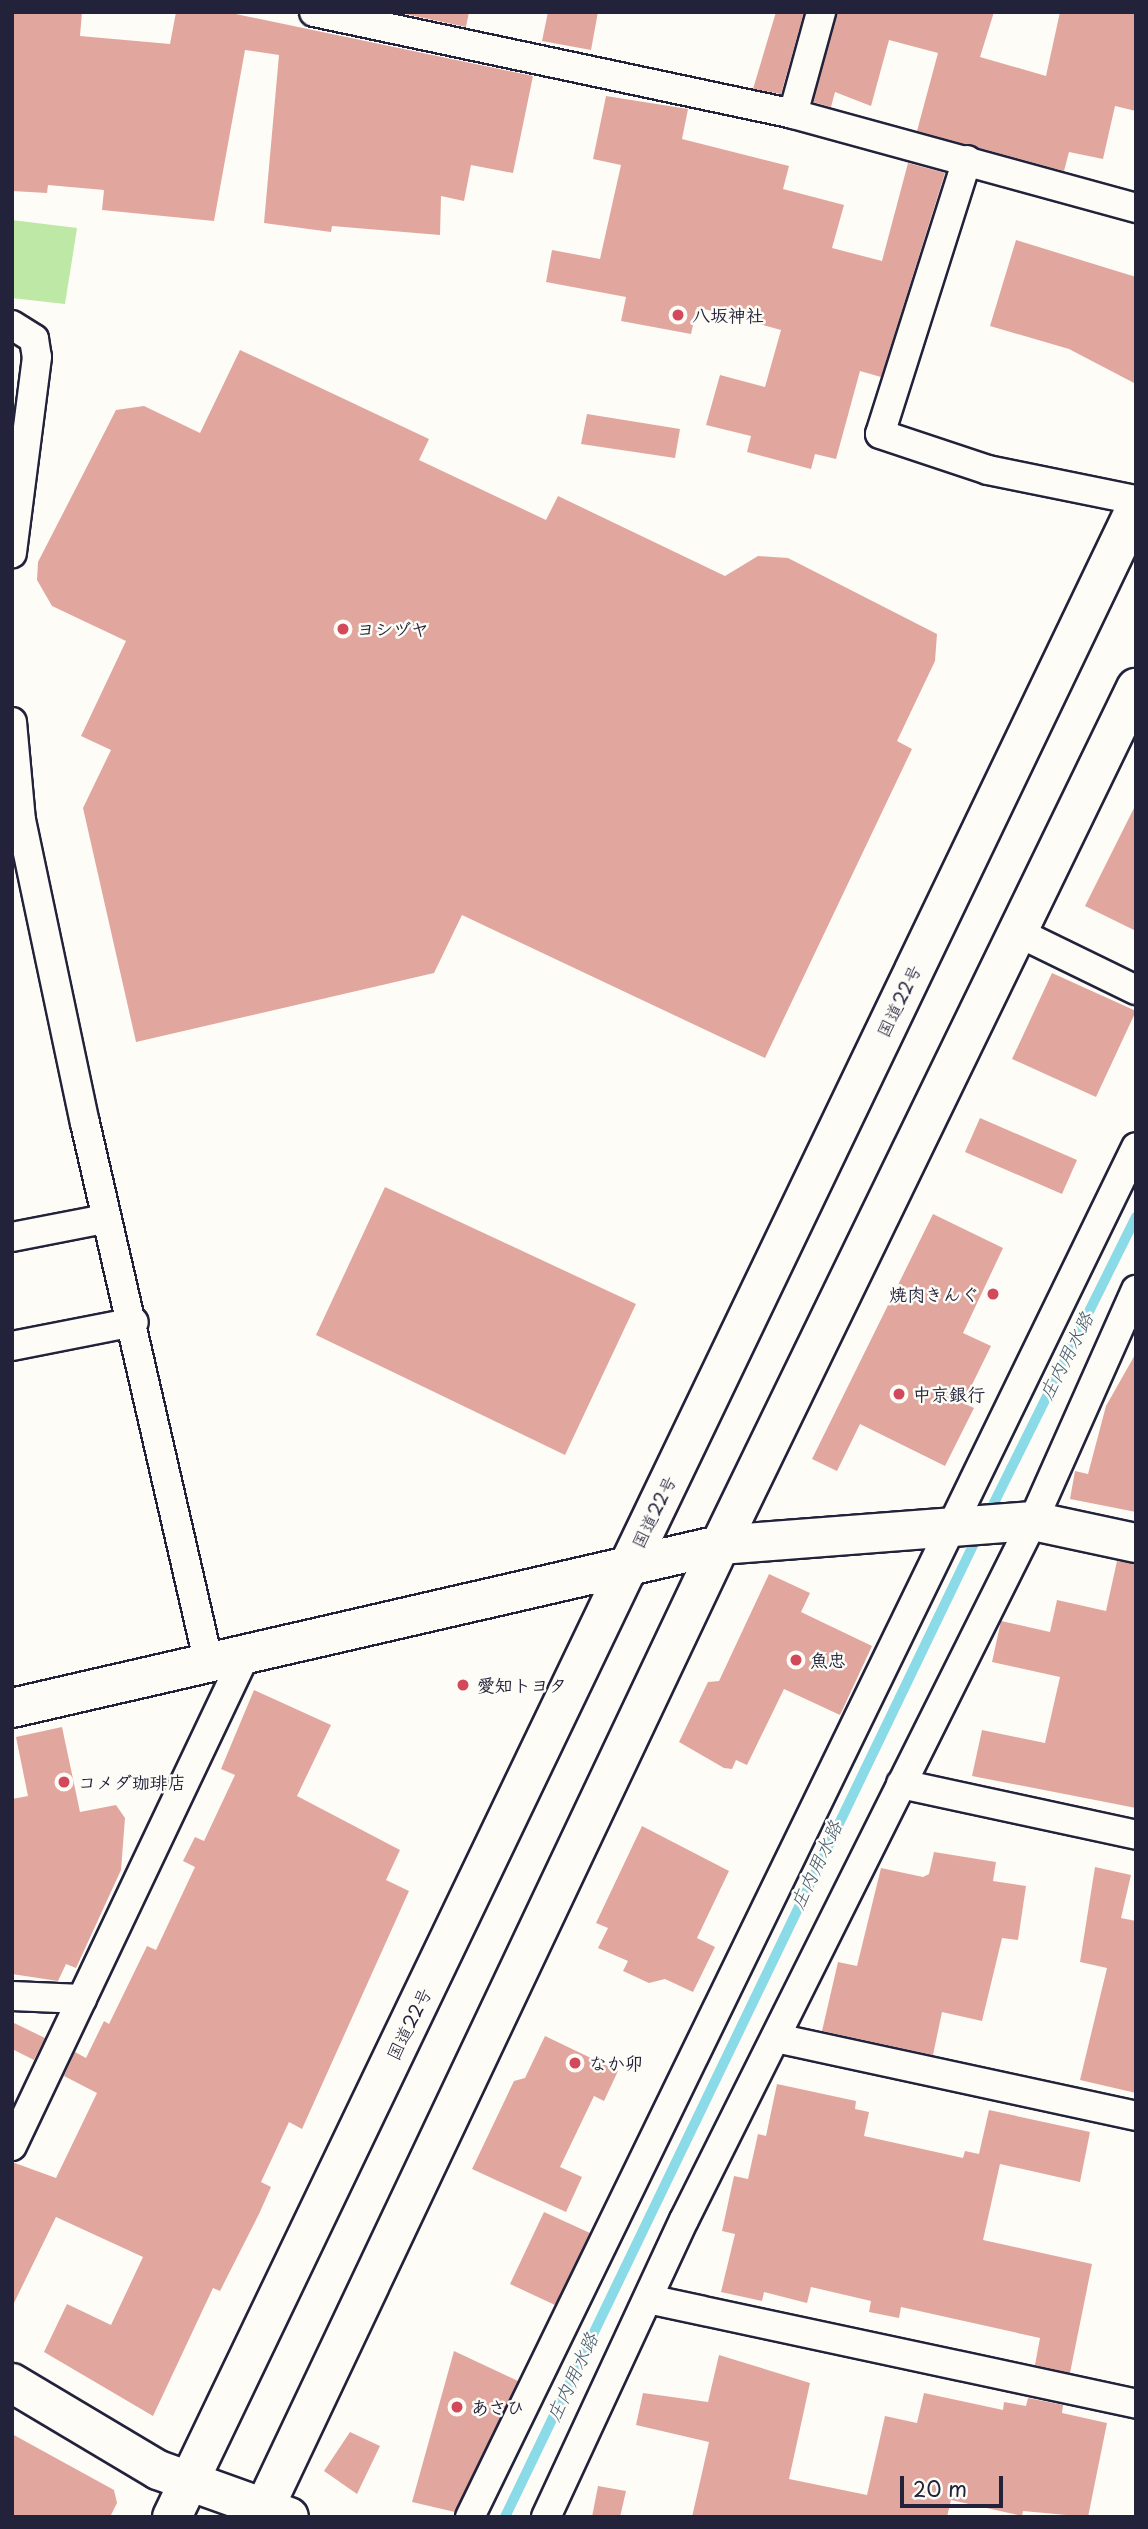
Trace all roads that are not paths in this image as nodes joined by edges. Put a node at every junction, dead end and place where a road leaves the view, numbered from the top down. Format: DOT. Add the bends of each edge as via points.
graph roads {
  1 [pos="314,12"];
  2 [pos="821,12"];
  3 [pos="793,114"];
  4 [pos="967,160"];
  5 [pos="1136,208"];
  6 [pos="12,324"];
  7 [pos="1136,500"];
  8 [pos="1136,508"];
  9 [pos="12,553"];
  10 [pos="1136,688"];
  11 [pos="12,722"];
  12 [pos="1019,933"];
  13 [pos="1136,990"];
  14 [pos="1136,1147"];
  15 [pos="105,1219"];
  16 [pos="12,1237"];
  17 [pos="1136,1290"];
  18 [pos="134,1322"];
  19 [pos="12,1346"];
  20 [pos="1027,1521"];
  21 [pos="958,1524"];
  22 [pos="1136,1543"];
  23 [pos="720,1545"];
  24 [pos="629,1564"];
  25 [pos="247,1651"];
  26 [pos="208,1660"];
  27 [pos="12,1708"];
  28 [pos="901,1784"];
  29 [pos="1136,1835"];
  30 [pos="12,1996"];
  31 [pos="82,1999"];
  32 [pos="776,2038"];
  33 [pos="1136,2116"];
  34 [pos="12,2146"];
  35 [pos="648,2299"];
  36 [pos="12,2383"];
  37 [pos="1136,2404"];
  38 [pos="189,2481"];
  39 [pos="271,2514"];
  40 [pos="172,2517"];
  41 [pos="470,2517"];
  42 [pos="545,2517"];
  1 -- 3 [label="street"];
  2 -- 3 [label="street"];
  3 -- 4 [label="street"];
  4 -- 5 [label="street"];
  4 -- 7 [label="street" via="880,434 1001,474"];
  6 -- 9 [label="street" via="34,339 37,357"];
  8 -- 24 [label="main road, 国道22号"];
  10 -- 12 [label="main road"];
  11 -- 15 [label="street" via="22,820"];
  12 -- 13 [label="street"];
  12 -- 23 [label="main road"];
  14 -- 21 [label="street"];
  15 -- 16 [label="street"];
  15 -- 18 [label="street"];
  17 -- 20 [label="street"];
  18 -- 19 [label="street"];
  18 -- 26 [label="street"];
  20 -- 21 [label="main road"];
  20 -- 22 [label="main road"];
  20 -- 28 [label="street"];
  21 -- 23 [label="main road"];
  21 -- 41 [label="street"];
  23 -- 24 [label="main road"];
  23 -- 39 [label="main road"];
  24 -- 25 [label="main road"];
  24 -- 38 [label="main road, 国道22号"];
  25 -- 26 [label="main road"];
  25 -- 31 [label="street"];
  26 -- 27 [label="main road"];
  28 -- 29 [label="street"];
  28 -- 32 [label="street"];
  30 -- 31 [label="street"];
  31 -- 34 [label="street"];
  32 -- 33 [label="street"];
  32 -- 35 [label="street"];
  35 -- 37 [label="street"];
  35 -- 42 [label="street"];
  36 -- 38 [label="main road" via="158,2470"];
  38 -- 39 [label="main road"];
  38 -- 40 [label="main road, 国道22号"];
}
